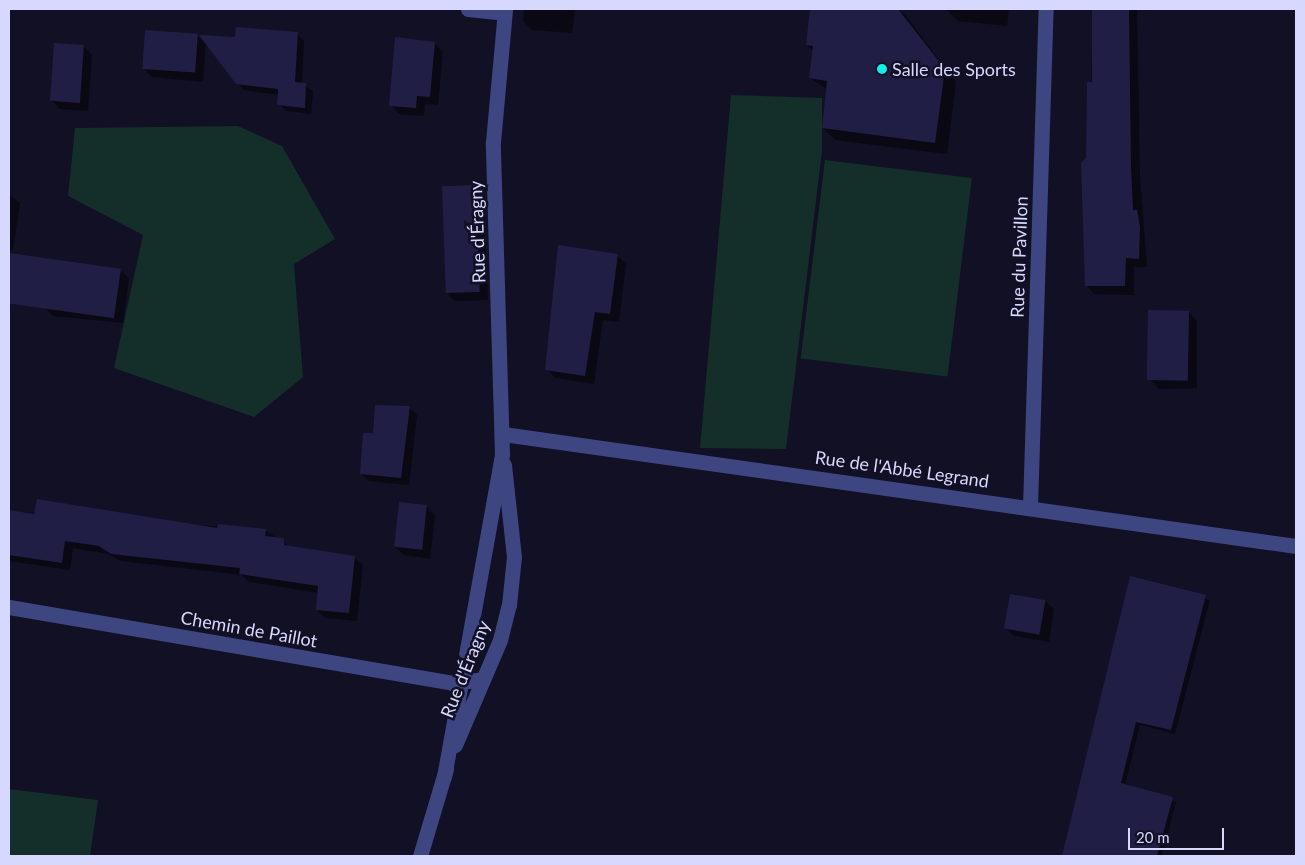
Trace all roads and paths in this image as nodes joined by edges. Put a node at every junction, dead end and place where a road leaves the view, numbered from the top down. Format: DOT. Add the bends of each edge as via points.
graph roads {
  1 [pos="468,9"];
  2 [pos="1046,9"];
  3 [pos="504,11"];
  4 [pos="503,434"];
  5 [pos="502,454"];
  6 [pos="1030,507"];
  7 [pos="1296,546"];
  8 [pos="9,607"];
  9 [pos="483,679"];
  10 [pos="458,684"];
  11 [pos="444,777"];
  12 [pos="420,856"];
  1 -- 3 [label="street"];
  2 -- 6 [label="street, Rue du Pavillon"];
  3 -- 4 [label="street, Rue d'Éragny" via="493,142"];
  4 -- 5 [label="street, Rue d'Éragny"];
  4 -- 6 [label="street, Rue de l'Abbé Legrand"];
  5 -- 9 [label="street, Rue d'Éragny" via="513,535 513,579 500,640"];
  5 -- 10 [label="street, Rue d'Éragny"];
  6 -- 7 [label="street, Rue de l'Abbé Legrand"];
  8 -- 10 [label="street, Chemin de Paillot"];
  9 -- 10 [label="street, Chemin de Paillot"];
  9 -- 11 [label="street, Rue d'Éragny"];
  10 -- 11 [label="street, Rue d'Éragny"];
  11 -- 12 [label="street, Rue d'Éragny"];
}
